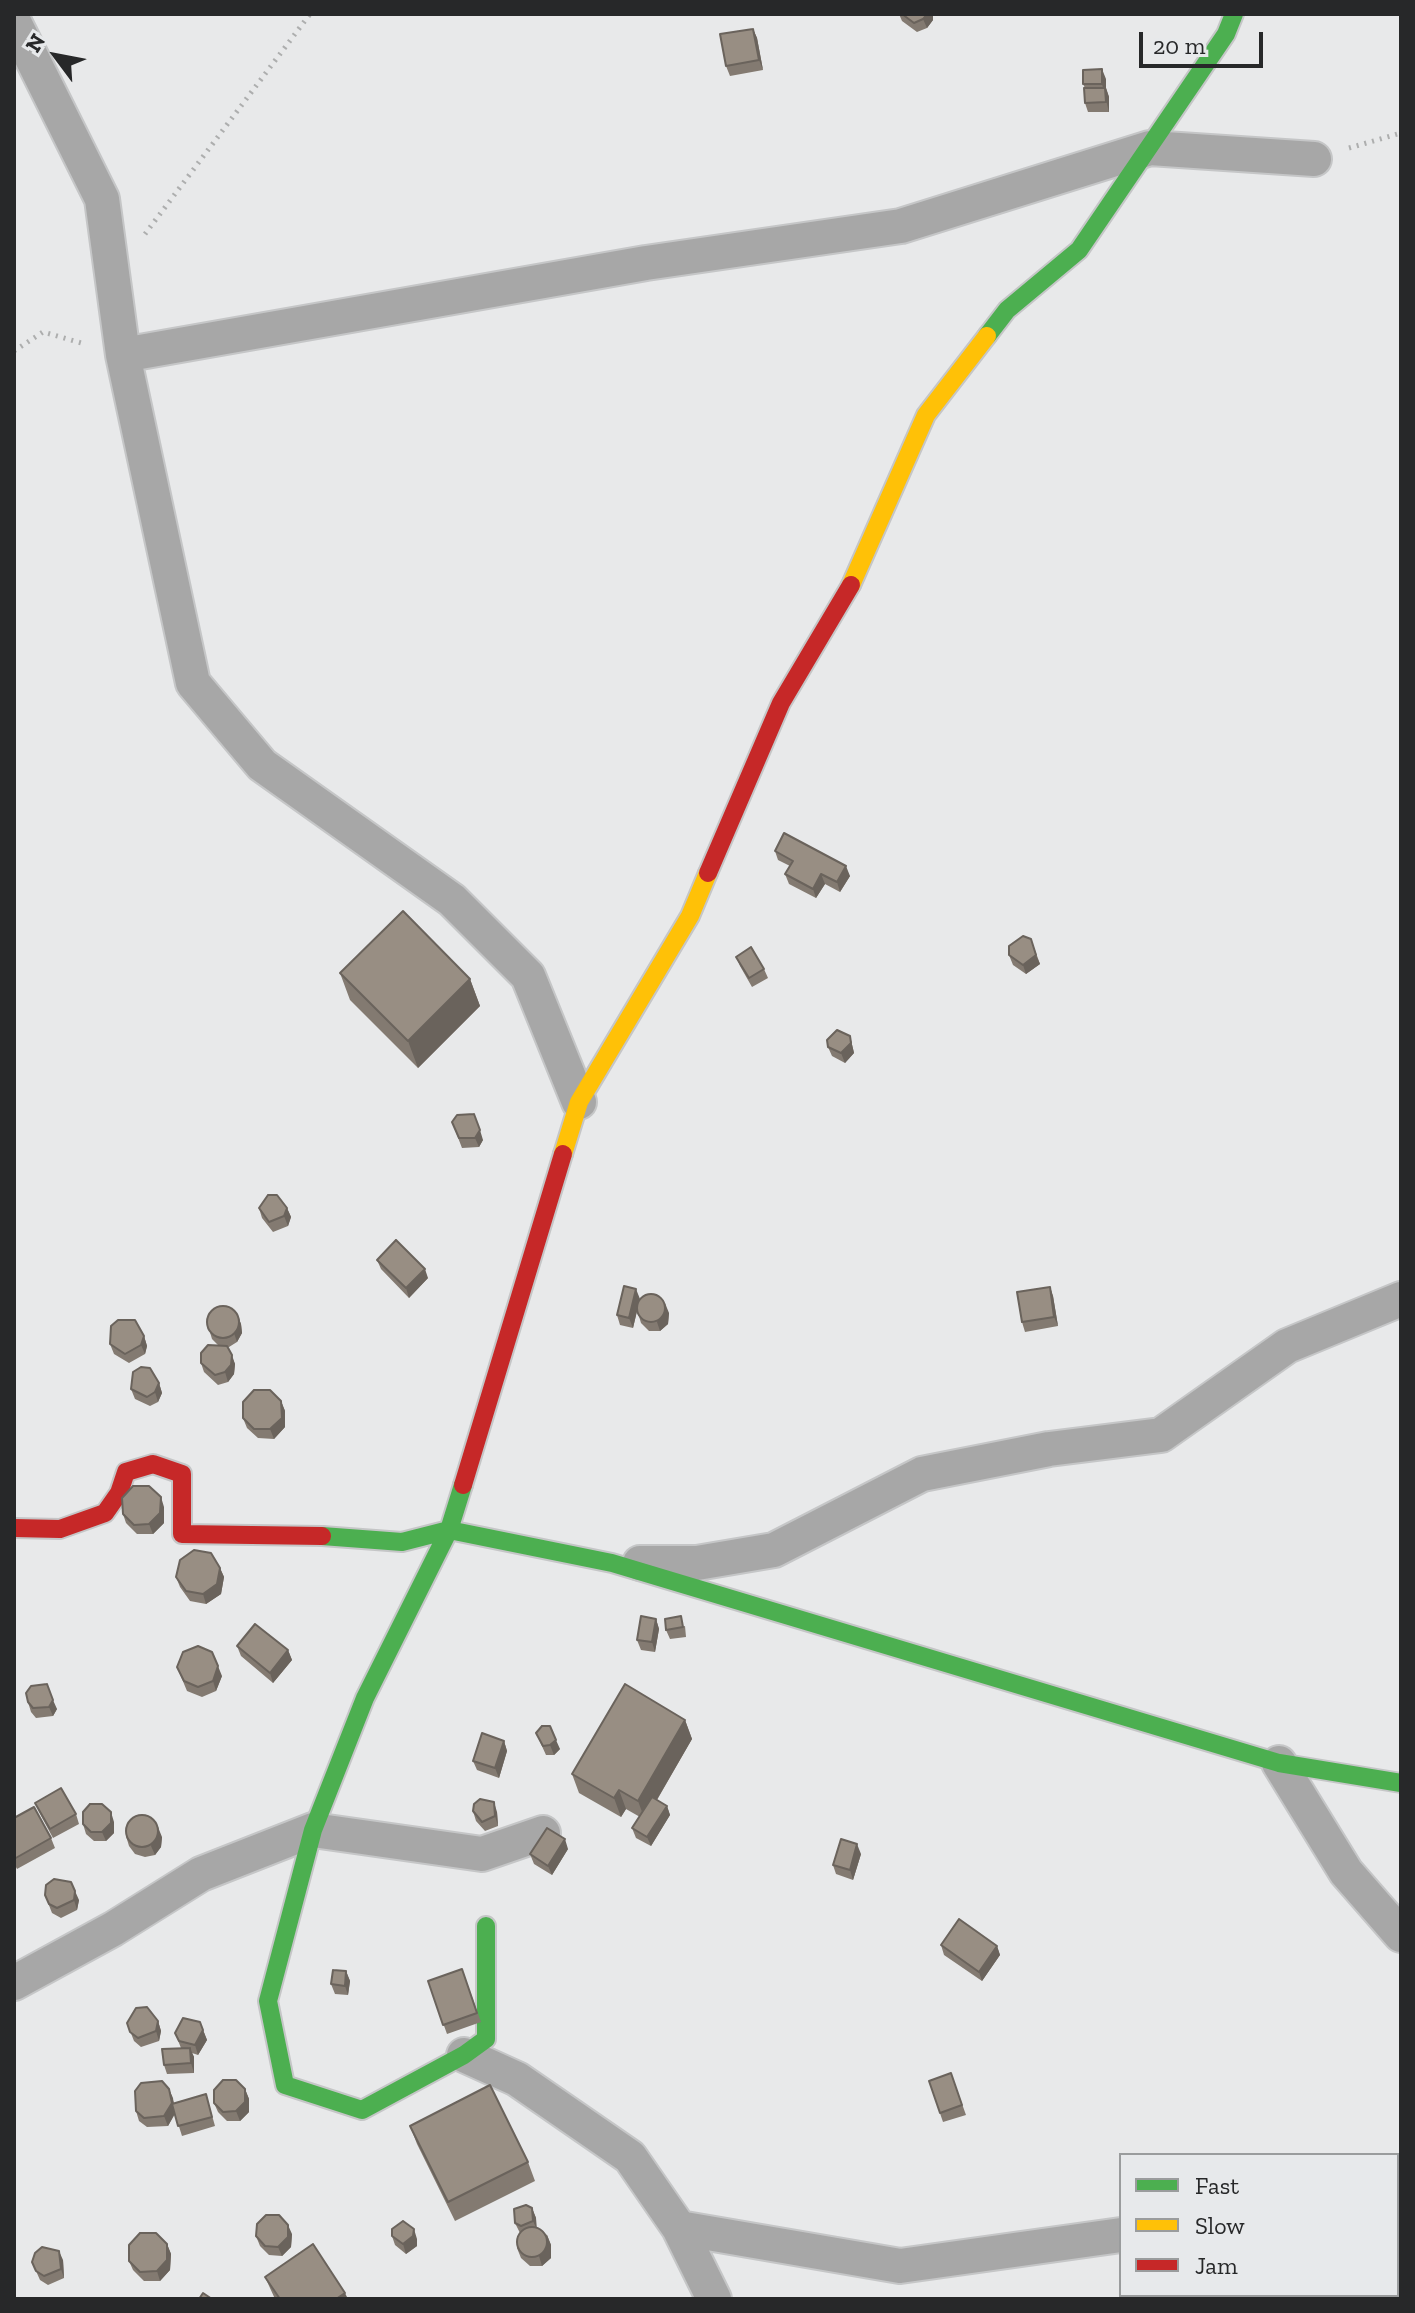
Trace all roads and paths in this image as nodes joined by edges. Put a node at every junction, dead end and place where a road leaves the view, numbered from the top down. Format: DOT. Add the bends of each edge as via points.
graph roads {
  1 [pos="310,14"];
  2 [pos="1234,14"];
  3 [pos="14,22"];
  4 [pos="1401,133"];
  5 [pos="1150,148"];
  6 [pos="1314,159"];
  7 [pos="143,236"];
  8 [pos="14,351"];
  9 [pos="123,355"];
  10 [pos="579,1102"];
  11 [pos="1401,1299"];
  12 [pos="14,1528"];
  13 [pos="449,1530"];
  14 [pos="612,1563"];
  15 [pos="1279,1763"];
  16 [pos="1401,1783"];
  17 [pos="313,1830"];
  18 [pos="543,1833"];
  19 [pos="486,1926"];
  20 [pos="1401,1935"];
  21 [pos="14,1983"];
  22 [pos="464,2055"];
  23 [pos="679,2228"];
  24 [pos="1119,2235"];
  25 [pos="714,2299"];
  1 -- 7 [label="path"];
  2 -- 5 [label="street"];
  3 -- 9 [label="street" via="102,199"];
  4 -- 6 [label="path"];
  5 -- 6 [label="street"];
  5 -- 9 [label="street" via="901,226 646,263"];
  5 -- 10 [label="street" via="1079,250 1007,310 926,415 846,597 781,703 690,916"];
  8 -- 9 [label="path" via="43,332"];
  9 -- 10 [label="street" via="193,683 262,765 452,900 528,976"];
  10 -- 13 [label="street"];
  11 -- 14 [label="street" via="1287,1346 1161,1435 1049,1449 922,1474 774,1550 697,1563"];
  12 -- 13 [label="street" via="60,1529 105,1513 126,1472 153,1464 182,1474 182,1534 402,1542"];
  13 -- 14 [label="street"];
  13 -- 17 [label="street" via="365,1698"];
  14 -- 15 [label="street"];
  15 -- 16 [label="street"];
  15 -- 20 [label="street" via="1346,1872"];
  17 -- 18 [label="street" via="482,1854"];
  17 -- 21 [label="street" via="201,1874"];
  17 -- 22 [label="street" via="268,2001 285,2085 362,2110"];
  19 -- 22 [label="street" via="486,2039"];
  22 -- 23 [label="street" via="517,2079 630,2157"];
  23 -- 24 [label="street" via="900,2266"];
  23 -- 25 [label="street"];
}
